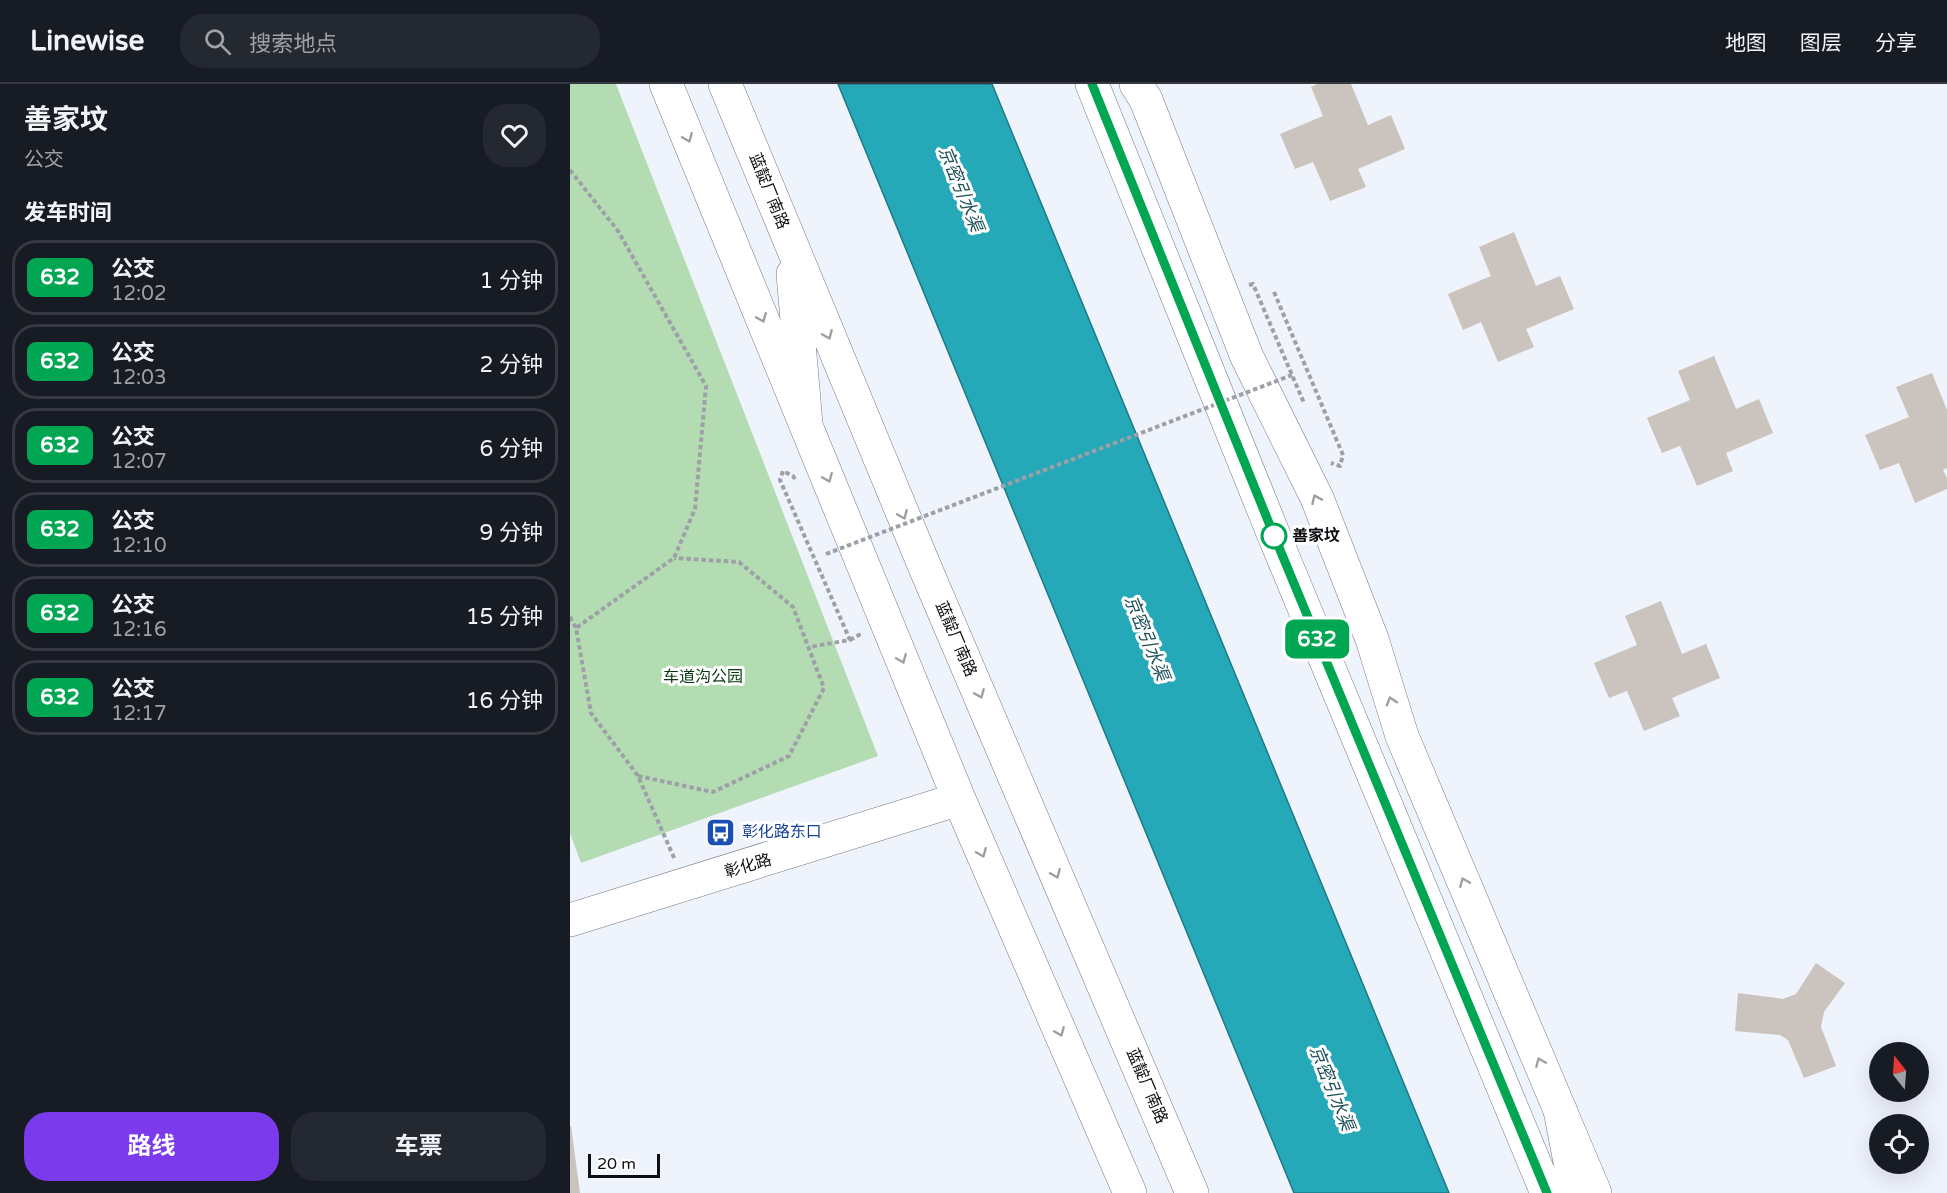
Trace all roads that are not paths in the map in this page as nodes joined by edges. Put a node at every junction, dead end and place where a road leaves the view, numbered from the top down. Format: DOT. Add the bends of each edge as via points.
graph roads {
  1 [pos="666,84"];
  2 [pos="725,84"];
  3 [pos="1092,84"];
  4 [pos="1141,92"];
  5 [pos="790,242"];
  6 [pos="806,424"];
  7 [pos="959,799"];
  8 [pos="570,920"];
  9 [pos="1560,1110"];
  10 [pos="1130,1193"];
  11 [pos="1192,1193"];
  12 [pos="1547,1193"];
  13 [pos="1576,1193"];
  14 [pos="1595,1193"];
  1 -- 6 [label="main road, one-way"];
  2 -- 5 [label="main road, 蓝靛厂南路"];
  3 -- 12 [label="main road"];
  9 -- 4 [label="main road, one-way" via="1402,736 1372,639 1317,498 1247,357"];
  5 -- 6 [label="main road"];
  5 -- 11 [label="main road, 蓝靛厂南路, one-way"];
  6 -- 7 [label="main road, one-way"];
  7 -- 8 [label="main road, 彰化路"];
  7 -- 10 [label="main road, one-way"];
  9 -- 13 [label="main road"];
  9 -- 14 [label="main road"];
}
